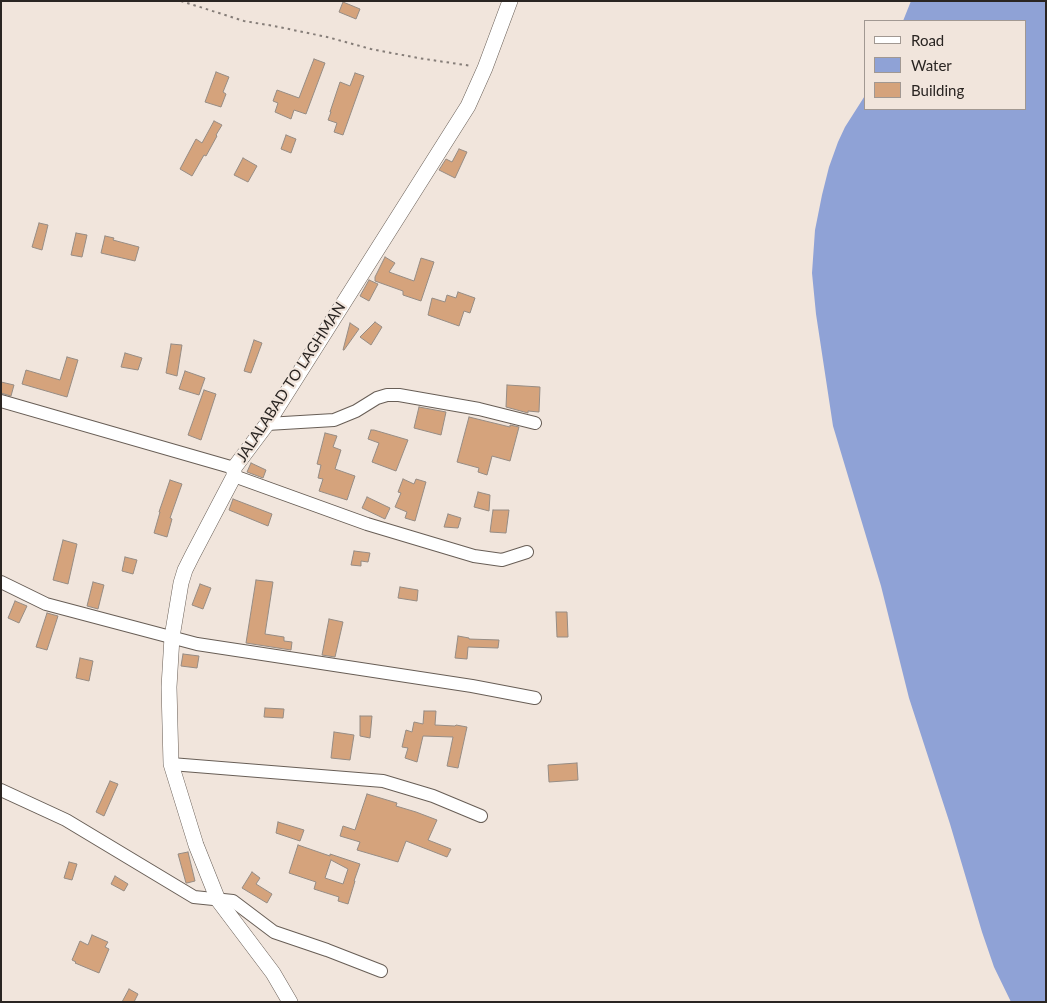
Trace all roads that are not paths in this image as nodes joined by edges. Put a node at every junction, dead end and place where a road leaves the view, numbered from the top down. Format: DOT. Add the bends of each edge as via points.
graph roads {
  1 [pos="510,1"];
  2 [pos="1,401"];
  3 [pos="535,423"];
  4 [pos="267,424"];
  5 [pos="234,472"];
  6 [pos="527,552"];
  7 [pos="1,582"];
  8 [pos="172,637"];
  9 [pos="535,698"];
  10 [pos="171,764"];
  11 [pos="1,790"];
  12 [pos="481,816"];
  13 [pos="218,900"];
  14 [pos="381,971"];
  15 [pos="290,1002"];
  1 -- 4 [label="street, JALALABAD TO LAGHMAN" via="468,106"];
  2 -- 5 [label="street"];
  3 -- 4 [label="street" via="479,409 387,395 334,420"];
  4 -- 5 [label="street, JALALABAD TO LAGHMAN"];
  5 -- 6 [label="street" via="367,524 474,556 502,560"];
  5 -- 8 [label="street, JALALABAD TO LAGHMAN" via="185,570"];
  7 -- 8 [label="street" via="46,604"];
  8 -- 9 [label="street" via="197,644"];
  8 -- 10 [label="street, JALALABAD TO LAGHMAN" via="169,687"];
  10 -- 12 [label="street" via="383,781 433,796"];
  10 -- 13 [label="street, JALALABAD TO LAGHMAN" via="196,846"];
  11 -- 13 [label="street" via="66,820 194,897"];
  13 -- 14 [label="street" via="233,902 274,932"];
  13 -- 15 [label="street, JALALABAD TO LAGHMAN"];
}
